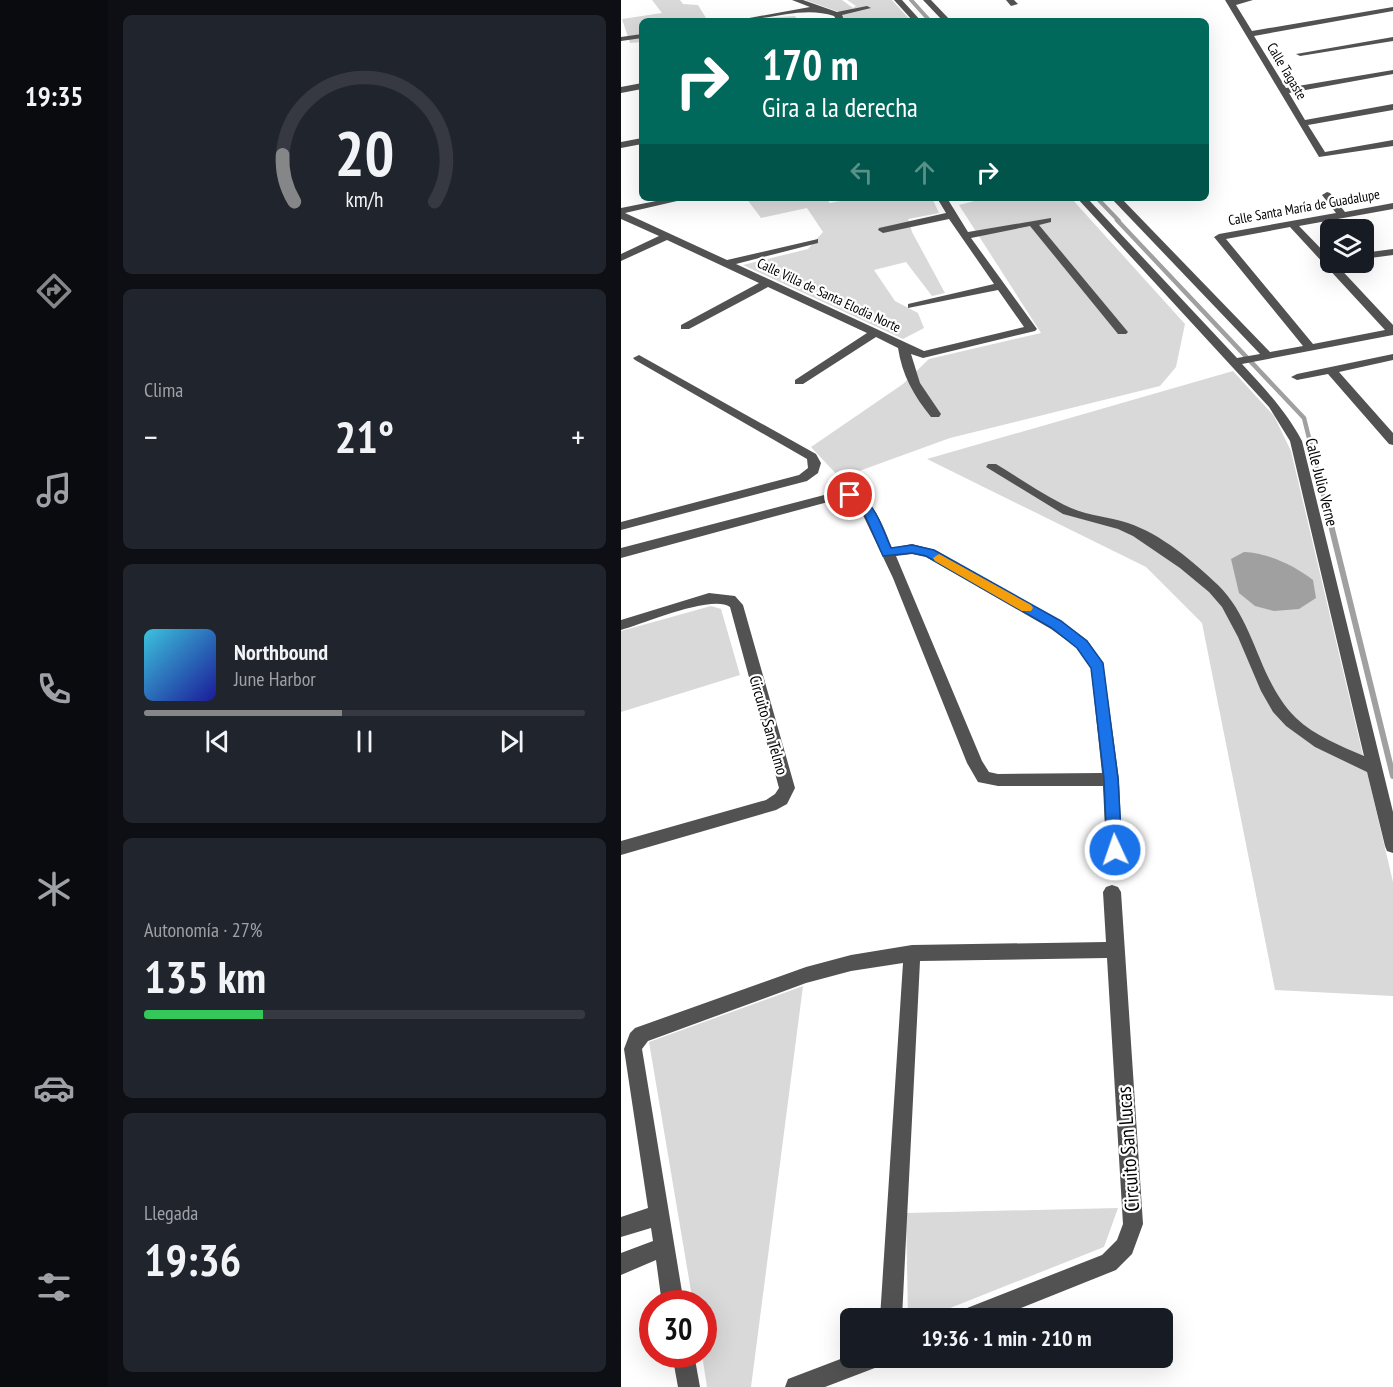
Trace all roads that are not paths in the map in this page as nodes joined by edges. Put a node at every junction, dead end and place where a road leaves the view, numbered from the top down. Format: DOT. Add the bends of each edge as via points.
graph roads {
  1 [pos="796,0"];
  2 [pos="898,0"];
  3 [pos="927,0"];
  4 [pos="1249,0"];
  5 [pos="1230,2"];
  6 [pos="821,8"];
  7 [pos="867,8"];
  8 [pos="1393,9"];
  9 [pos="839,17"];
  10 [pos="756,18"];
  11 [pos="914,18"];
  12 [pos="944,18"];
  13 [pos="1250,34"];
  14 [pos="639,36"];
  15 [pos="621,39"];
  16 [pos="1393,39"];
  17 [pos="1300,54"];
  18 [pos="1393,72"];
  19 [pos="639,87"];
  20 [pos="621,90"];
  21 [pos="1284,91"];
  22 [pos="1393,108"];
  23 [pos="1303,123"];
  24 [pos="639,142"];
  25 [pos="1393,143"];
  26 [pos="621,145"];
  27 [pos="1327,195"];
  28 [pos="672,201"];
  29 [pos="944,201"];
  30 [pos="1085,201"];
  31 [pos="1119,201"];
  32 [pos="1393,206"];
  33 [pos="621,213"];
  34 [pos="952,215"];
  35 [pos="1342,215"];
  36 [pos="1047,220"];
  37 [pos="1032,223"];
  38 [pos="1292,224"];
  39 [pos="883,230"];
  40 [pos="667,236"];
  41 [pos="966,236"];
  42 [pos="814,241"];
  43 [pos="1393,252"];
  44 [pos="1320,253"];
  45 [pos="1374,255"];
  46 [pos="621,258"];
  47 [pos="726,264"];
  48 [pos="1339,273"];
  49 [pos="767,283"];
  50 [pos="1001,286"];
  51 [pos="912,306"];
  52 [pos="685,327"];
  53 [pos="1122,332"];
  54 [pos="1393,332"];
  55 [pos="875,333"];
  56 [pos="904,346"];
  57 [pos="1310,347"];
  58 [pos="1262,356"];
  59 [pos="1393,357"];
  60 [pos="639,358"];
  61 [pos="1239,361"];
  62 [pos="1331,370"];
  63 [pos="1297,376"];
  64 [pos="799,382"];
  65 [pos="935,414"];
  66 [pos="1393,441"];
  67 [pos="992,467"];
  68 [pos="621,526"];
  69 [pos="621,553"];
  70 [pos="888,553"];
  71 [pos="621,625"];
  72 [pos="1375,768"];
  73 [pos="1111,779"];
  74 [pos="1393,846"];
  75 [pos="621,848"];
  76 [pos="1115,850"];
  77 [pos="1112,892"];
  78 [pos="1116,950"];
  79 [pos="912,953"];
  80 [pos="658,1215"];
  81 [pos="621,1227"];
  82 [pos="663,1247"];
  83 [pos="621,1264"];
  84 [pos="671,1290"];
  85 [pos="892,1308"];
  86 [pos="995,1308"];
  87 [pos="686,1368"];
  88 [pos="846,1368"];
  89 [pos="689,1387"];
  90 [pos="796,1387"];
  1 -- 6 [label="street"];
  2 -- 11 [label="street"];
  3 -- 12 [label="street"];
  4 -- 5 [label="street"];
  5 -- 13 [label="street, Calle Tagaste"];
  6 -- 9 [label="street"];
  6 -- 10 [label="street"];
  7 -- 9 [label="street"];
  8 -- 13 [label="street"];
  13 -- 21 [label="street, Calle Tagaste"];
  14 -- 15 [label="street"];
  16 -- 17 [label="street"];
  18 -- 21 [label="street"];
  19 -- 20 [label="street"];
  21 -- 23 [label="street, Calle Tagaste"];
  22 -- 23 [label="street"];
  23 -- 25 [label="street, Calle Tagaste" via="1322,155"];
  24 -- 26 [label="street"];
  27 -- 35 [label="street"];
  28 -- 33 [label="street"];
  29 -- 34 [label="street"];
  30 -- 61 [label="street, Calle Julio Verne"];
  31 -- 58 [label="street"];
  32 -- 35 [label="street, Calle Santa María de Guadalupe"];
  33 -- 40 [label="street, Calle Villa de Santa Elodia Norte"];
  34 -- 39 [label="street"];
  34 -- 41 [label="street"];
  35 -- 38 [label="street, Calle Santa María de Guadalupe"];
  36 -- 37 [label="street"];
  37 -- 41 [label="street"];
  37 -- 53 [label="street"];
  38 -- 44 [label="street"];
  38 -- 57 [label="street, Calle Santa María de Guadalupe" via="1219,237"];
  40 -- 46 [label="street"];
  40 -- 47 [label="street, Calle Villa de Santa Elodia Norte"];
  41 -- 50 [label="street"];
  42 -- 47 [label="street"];
  43 -- 45 [label="street"];
  47 -- 49 [label="street, Calle Villa de Santa Elodia Norte"];
  48 -- 54 [label="street"];
  49 -- 52 [label="street"];
  49 -- 55 [label="street, Calle Villa de Santa Elodia Norte"];
  50 -- 51 [label="street"];
  50 -- 56 [label="street, Calle Villa de Santa Elodia Norte" via="1031,329 923,356"];
  54 -- 57 [label="street"];
  55 -- 56 [label="street, Calle Villa de Santa Elodia Norte"];
  55 -- 64 [label="street"];
  56 -- 65 [label="street" via="911,381"];
  57 -- 58 [label="street"];
  58 -- 61 [label="street"];
  59 -- 62 [label="street"];
  60 -- 68 [label="street" via="812,457 816,463 814,470 803,478"];
  61 -- 72 [label="street, Calle Julio Verne" via="1285,420 1296,441"];
  62 -- 63 [label="street"];
  62 -- 66 [label="street"];
  67 -- 72 [label="street" via="1061,508 1144,536 1211,587 1236,616 1275,701 1290,721 1306,735"];
  69 -- 70 [label="street" via="850,495 867,507"];
  70 -- 73 [label="street" via="912,549 930,553 1082,644 1098,667"];
  70 -- 73 [label="street" via="984,777"];
  71 -- 75 [label="street, Circuito San Telmo" via="709,598 730,600 736,605 787,788 781,800 771,805"];
  72 -- 74 [label="street, Calle Julio Verne"];
  73 -- 76 [label="street"];
  77 -- 78 [label="street, Circuito San Lucas"];
  78 -- 79 [label="street"];
  78 -- 86 [label="street, Circuito San Lucas" via="1133,1224 1125,1247 1109,1263"];
  79 -- 80 [label="street" via="806,975 651,1030 637,1039 633,1049"];
  79 -- 85 [label="street"];
  80 -- 81 [label="street"];
  80 -- 82 [label="street"];
  82 -- 83 [label="street"];
  82 -- 84 [label="street"];
  87 -- 89 [label="street"];
  88 -- 90 [label="street"];
}
